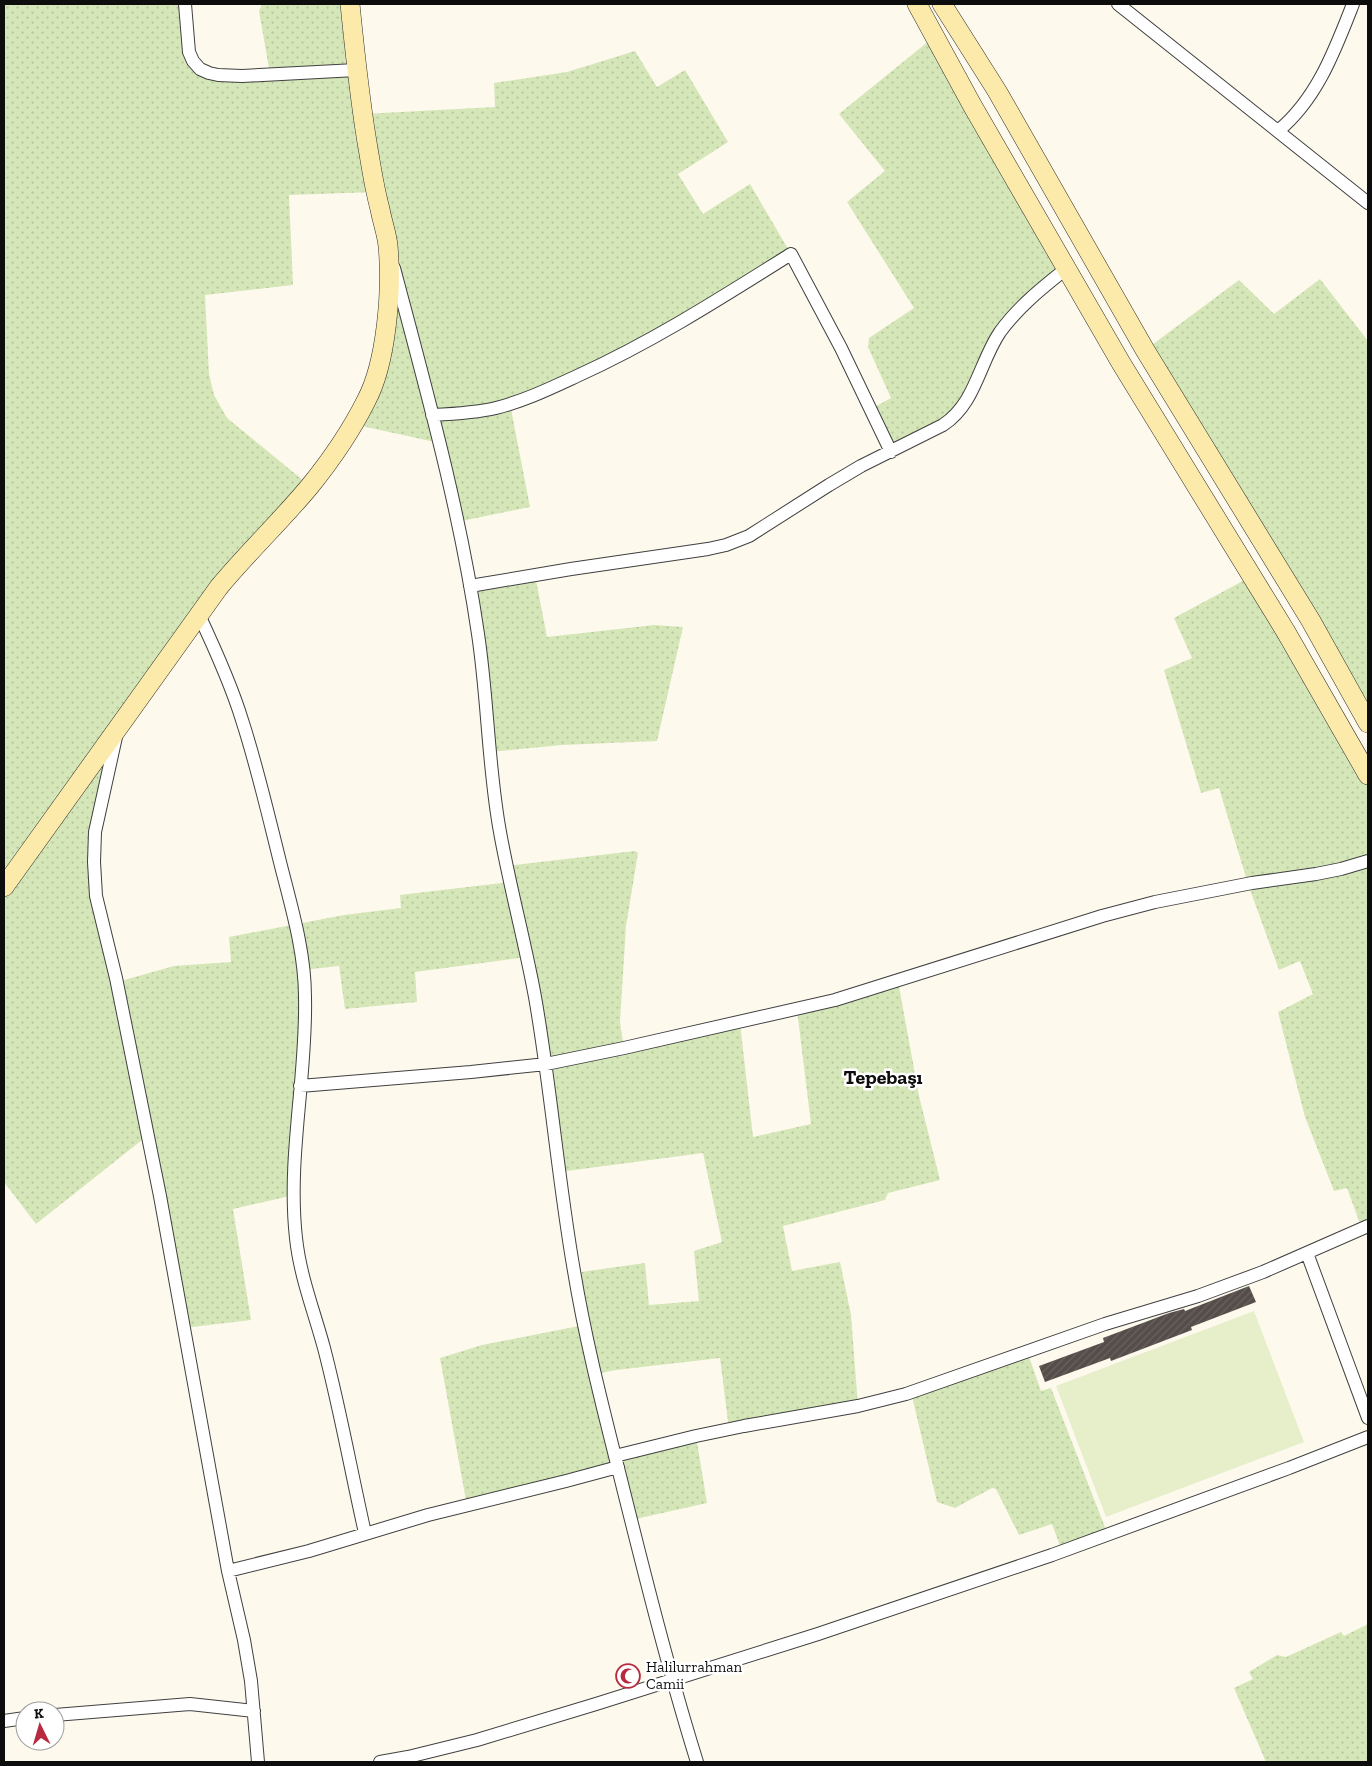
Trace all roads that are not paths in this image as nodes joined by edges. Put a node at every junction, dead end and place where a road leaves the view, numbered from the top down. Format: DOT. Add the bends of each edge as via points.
graph roads {
  1 [pos="185,4"];
  2 [pos="350,4"];
  3 [pos="917,4"];
  4 [pos="942,4"];
  5 [pos="1118,4"];
  6 [pos="1352,4"];
  7 [pos="356,70"];
  8 [pos="1278,131"];
  9 [pos="1368,203"];
  10 [pos="388,245"];
  11 [pos="1067,268"];
  12 [pos="432,416"];
  13 [pos="892,452"];
  14 [pos="470,586"];
  15 [pos="199,614"];
  16 [pos="1368,723"];
  17 [pos="117,729"];
  18 [pos="1368,775"];
  19 [pos="1368,860"];
  20 [pos="5,881"];
  21 [pos="546,1064"];
  22 [pos="300,1086"];
  23 [pos="1368,1226"];
  24 [pos="1307,1254"];
  25 [pos="1368,1418"];
  26 [pos="1368,1437"];
  27 [pos="617,1461"];
  28 [pos="365,1533"];
  29 [pos="228,1571"];
  30 [pos="672,1680"];
  31 [pos="254,1711"];
  32 [pos="65,1714"];
  33 [pos="258,1762"];
  34 [pos="380,1762"];
  35 [pos="697,1762"];
  1 -- 7 [label="street" via="189,52 200,69 209,73 242,76"];
  2 -- 7 [label="main road"];
  3 -- 11 [label="main road"];
  4 -- 16 [label="main road" via="997,91 1145,350 1311,621"];
  5 -- 8 [label="street"];
  6 -- 8 [label="street" via="1327,67 1293,119"];
  7 -- 10 [label="main road"];
  8 -- 9 [label="street"];
  10 -- 12 [label="street"];
  10 -- 15 [label="main road" via="386,325 367,400 310,486 244,558"];
  11 -- 13 [label="street" via="1039,291 1001,331 968,399 954,418"];
  11 -- 18 [label="main road"];
  12 -- 13 [label="street" via="496,408 577,376 669,329 791,254"];
  12 -- 14 [label="street"];
  13 -- 14 [label="street" via="829,485 749,536 726,545"];
  14 -- 21 [label="street" via="484,674 499,831"];
  15 -- 17 [label="main road"];
  15 -- 22 [label="street" via="242,719 293,912 306,996"];
  17 -- 20 [label="main road"];
  17 -- 29 [label="street" via="96,832 96,896 160,1196"];
  19 -- 21 [label="street" via="1325,872 1155,902 835,1000"];
  21 -- 22 [label="street"];
  21 -- 27 [label="street" via="574,1273"];
  22 -- 28 [label="street" via="294,1147 298,1253 324,1349"];
  23 -- 24 [label="street"];
  24 -- 25 [label="street"];
  24 -- 27 [label="street" via="1198,1296 1105,1324 906,1394 696,1436"];
  26 -- 30 [label="street" via="1038,1560"];
  27 -- 28 [label="street"];
  27 -- 30 [label="street"];
  28 -- 29 [label="street"];
  29 -- 31 [label="street" via="245,1647"];
  30 -- 34 [label="street" via="476,1740"];
  30 -- 35 [label="street"];
  31 -- 32 [label="street" via="190,1704"];
  31 -- 33 [label="street"];
}
